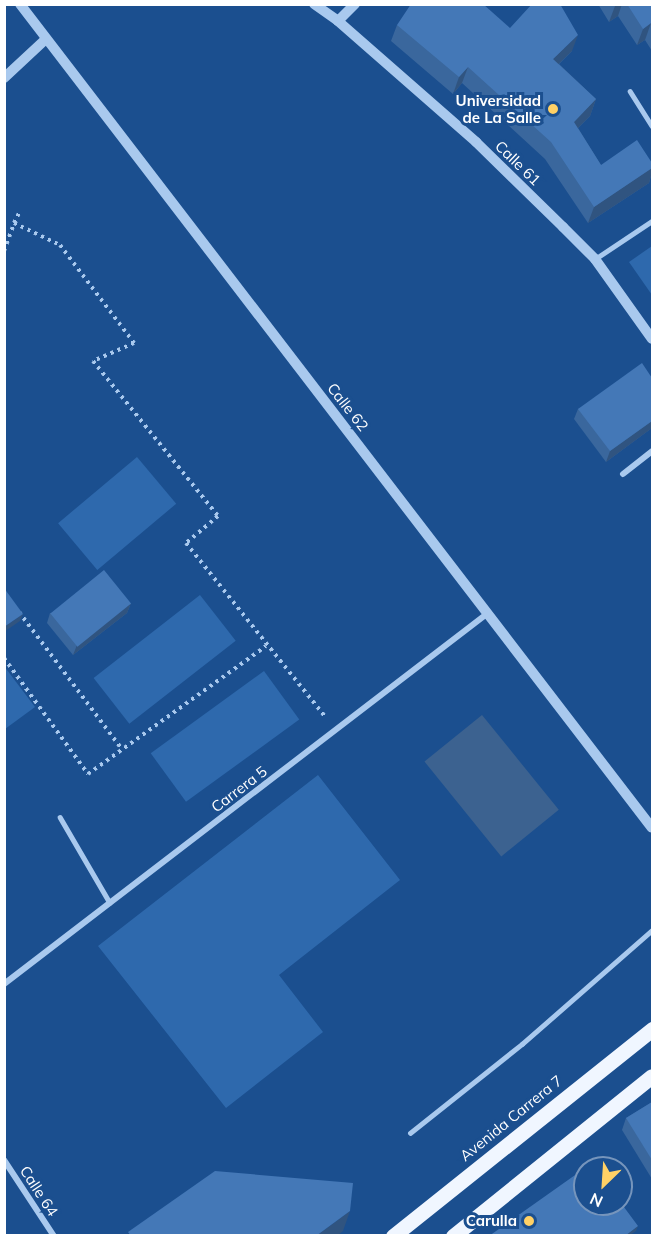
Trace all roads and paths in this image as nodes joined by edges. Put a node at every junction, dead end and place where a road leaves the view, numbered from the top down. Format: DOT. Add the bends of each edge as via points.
graph roads {
  1 [pos="20,4"];
  2 [pos="314,4"];
  3 [pos="355,4"];
  4 [pos="338,21"];
  5 [pos="46,39"];
  6 [pos="4,78"];
  7 [pos="630,91"];
  8 [pos="652,126"];
  9 [pos="19,213"];
  10 [pos="652,221"];
  11 [pos="14,223"];
  12 [pos="4,251"];
  13 [pos="595,259"];
  14 [pos="652,339"];
  15 [pos="652,451"];
  16 [pos="623,474"];
  17 [pos="17,609"];
  18 [pos="488,613"];
  19 [pos="266,646"];
  20 [pos="4,658"];
  21 [pos="335,730"];
  22 [pos="122,748"];
  23 [pos="60,817"];
  24 [pos="652,828"];
  25 [pos="110,903"];
  26 [pos="652,930"];
  27 [pos="4,984"];
  28 [pos="652,1029"];
  29 [pos="652,1076"];
  30 [pos="410,1133"];
  31 [pos="4,1160"];
  32 [pos="54,1236"];
  33 [pos="393,1236"];
  34 [pos="453,1236"];
  1 -- 5 [label="street, Calle 62"];
  2 -- 4 [label="street, Calle 61"];
  3 -- 4 [label="street"];
  4 -- 13 [label="street, Calle 61" via="476,142"];
  5 -- 6 [label="street"];
  5 -- 18 [label="street, Calle 62"];
  7 -- 8 [label="lane"];
  9 -- 11 [label="path"];
  10 -- 13 [label="lane"];
  11 -- 12 [label="path"];
  11 -- 19 [label="path" via="60,245 134,343 93,361 218,516 186,543"];
  13 -- 14 [label="street, Calle 61"];
  15 -- 16 [label="street"];
  17 -- 22 [label="path"];
  18 -- 21 [label="street, Carrera 5"];
  18 -- 24 [label="street, Calle 62"];
  19 -- 21 [label="path"];
  19 -- 22 [label="path"];
  20 -- 22 [label="path" via="88,774"];
  21 -- 25 [label="street, Carrera 5"];
  23 -- 25 [label="lane"];
  25 -- 27 [label="street, Carrera 5"];
  26 -- 30 [label="lane" via="522,1044"];
  28 -- 33 [label="main road, Avenida Carrera 7"];
  29 -- 34 [label="main road"];
  31 -- 32 [label="street, Calle 64"];
}
